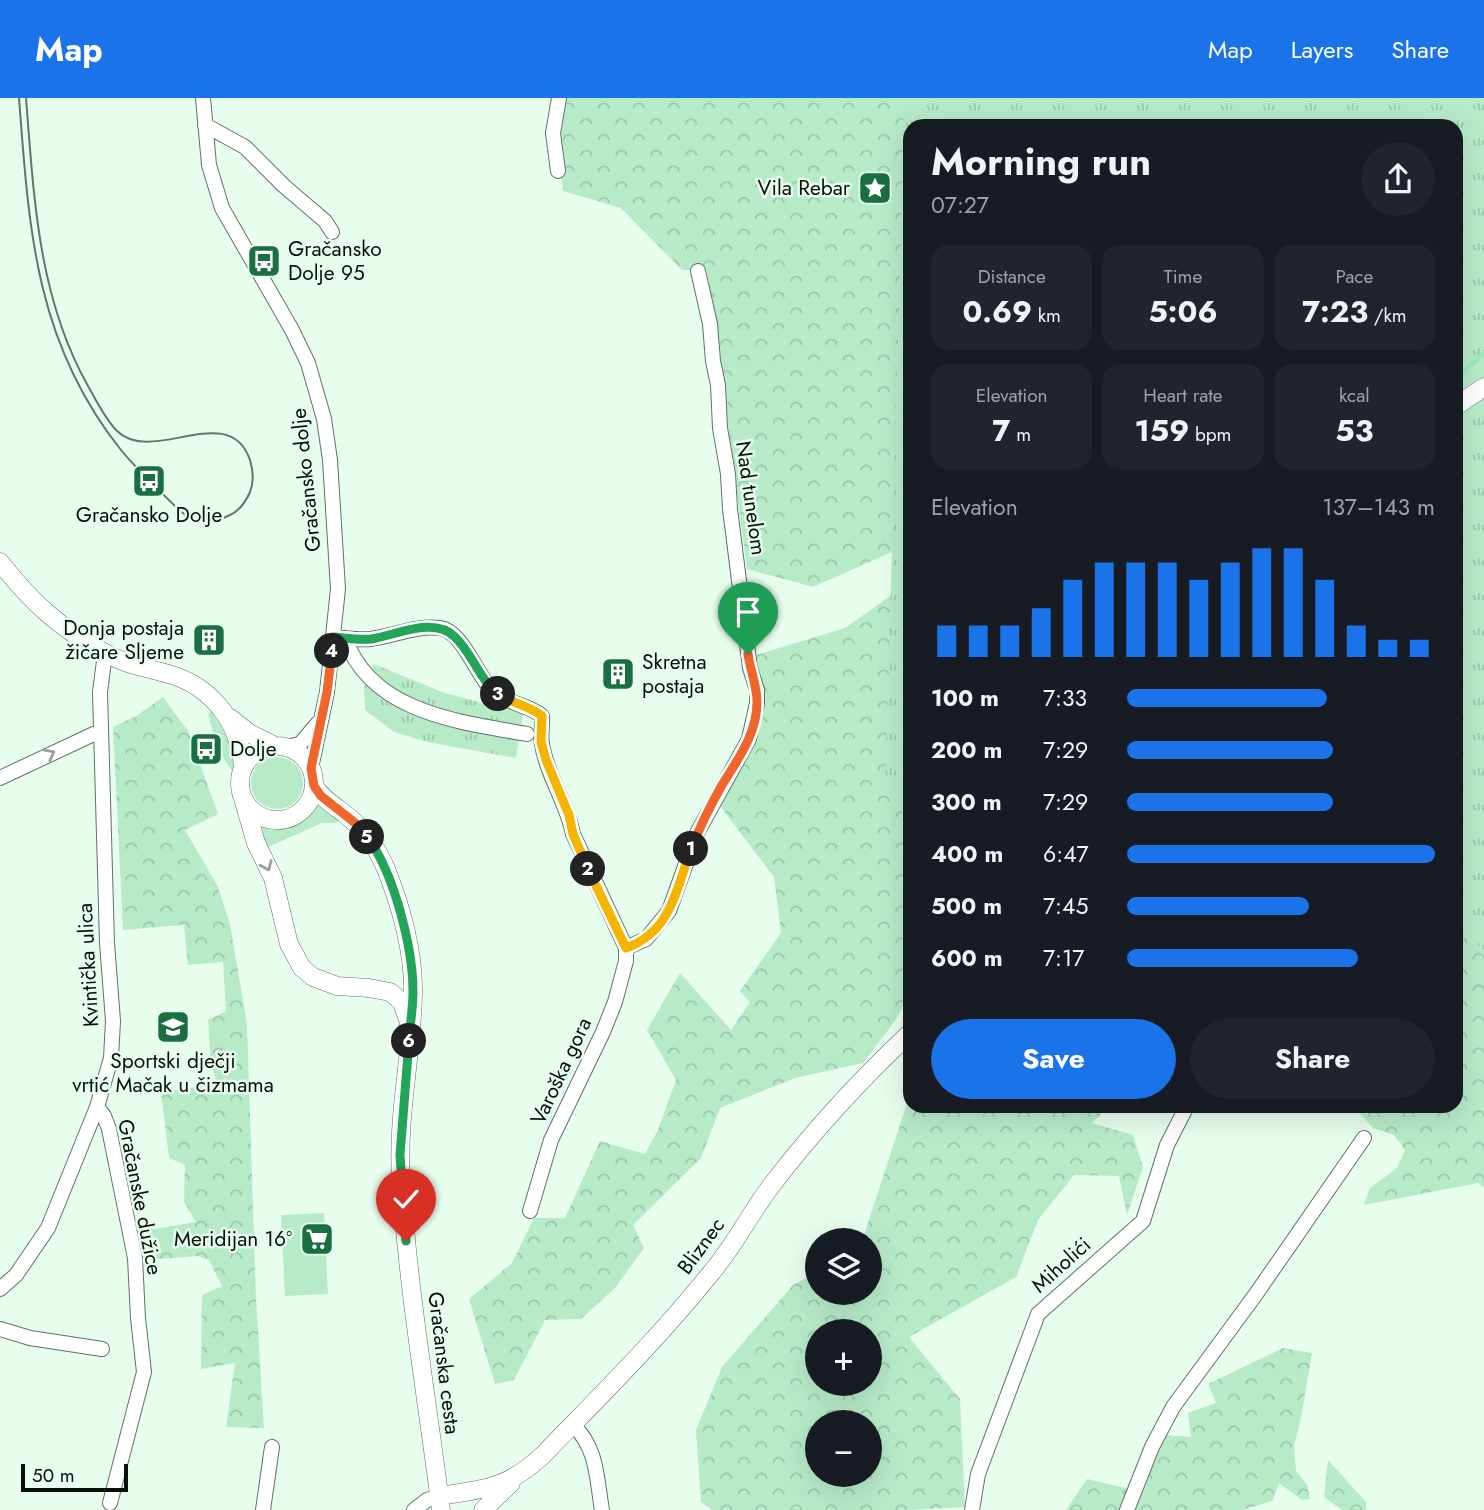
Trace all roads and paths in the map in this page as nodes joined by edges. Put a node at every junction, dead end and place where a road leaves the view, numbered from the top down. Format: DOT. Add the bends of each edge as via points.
graph roads {
  1 [pos="203,98"];
  2 [pos="559,98"];
  3 [pos="205,125"];
  4 [pos="558,171"];
  5 [pos="332,232"];
  6 [pos="698,271"];
  7 [pos="1484,387"];
  8 [pos="1463,401"];
  9 [pos="0,562"];
  10 [pos="339,638"];
  11 [pos="105,653"];
  12 [pos="322,715"];
  13 [pos="228,716"];
  14 [pos="100,731"];
  15 [pos="527,734"];
  16 [pos="281,746"];
  17 [pos="243,767"];
  18 [pos="311,768"];
  19 [pos="0,778"];
  20 [pos="314,786"];
  21 [pos="244,802"];
  22 [pos="626,948"];
  23 [pos="411,968"];
  24 [pos="380,989"];
  25 [pos="410,1026"];
  26 [pos="903,1040"];
  27 [pos="97,1107"];
  28 [pos="1183,1113"];
  29 [pos="1364,1138"];
  30 [pos="530,1210"];
  31 [pos="0,1289"];
  32 [pos="0,1329"];
  33 [pos="102,1349"];
  34 [pos="573,1424"];
  35 [pos="272,1447"];
  36 [pos="519,1476"];
  37 [pos="110,1503"];
  38 [pos="440,1503"];
  39 [pos="263,1510"];
  40 [pos="414,1510"];
  41 [pos="483,1510"];
  42 [pos="602,1510"];
  43 [pos="972,1510"];
  44 [pos="1127,1510"];
  1 -- 3 [label="street, Gračansko dolje"];
  2 -- 4 [label="street" via="552,133"];
  3 -- 5 [label="street" via="245,147"];
  3 -- 10 [label="street, Gračansko dolje" via="209,165 222,208 292,330 319,401 330,460"];
  6 -- 22 [label="street, Nad tunelom" via="710,324 750,668 757,690 756,715 744,751 697,833 669,911 646,939"];
  7 -- 8 [label="main road"];
  9 -- 11 [label="main road" via="34,603"];
  10 -- 12 [label="street, Gračansko dolje"];
  10 -- 15 [label="street" via="365,673 404,703 458,721"];
  10 -- 22 [label="street" via="447,630 495,692 542,716 546,760 573,834"];
  11 -- 13 [label="main road" via="188,682"];
  11 -- 14 [label="street, Kvintička ulica"];
  12 -- 16 [label="street, Gračansko dolje" via="300,744"];
  12 -- 18 [label="street, Gračansko dolje"];
  13 -- 16 [label="main road" via="249,733"];
  13 -- 17 [label="main road" via="240,744"];
  19 -- 14 [label="street, one-way"];
  14 -- 27 [label="street, Kvintička ulica" via="113,1021 111,1058"];
  16 -- 17 [label="main road" via="261,749"];
  16 -- 18 [label="main road" via="297,752"];
  17 -- 21 [label="main road" via="239,784"];
  18 -- 20 [label="main road"];
  20 -- 21 [label="main road" via="304,808 285,819 269,820"];
  20 -- 23 [label="main road, Gračanska cesta" via="363,831 381,858 393,888"];
  21 -- 24 [label="main road, one-way" via="273,878 289,944 302,968 337,986"];
  22 -- 30 [label="street, Varoška gora" via="615,1002 553,1134"];
  23 -- 24 [label="main road" via="404,982"];
  23 -- 25 [label="main road, Gračanska cesta"];
  24 -- 25 [label="main road" via="402,1002"];
  25 -- 38 [label="main road, Gračanska cesta" via="401,1176"];
  26 -- 34 [label="main road, Bliznec" via="802,1147 714,1270 652,1344"];
  27 -- 31 [label="street, Kvintička ulica" via="48,1228 16,1275"];
  27 -- 37 [label="street, Gračanske dužice" via="109,1129 135,1258 144,1372"];
  28 -- 43 [label="street, Miholići" via="1167,1145 1143,1221 1038,1314 978,1474"];
  29 -- 44 [label="street" via="1173,1407"];
  32 -- 33 [label="street"];
  34 -- 36 [label="main road, Bliznec"];
  34 -- 42 [label="street" via="593,1453"];
  35 -- 39 [label="street"];
  36 -- 38 [label="main road, Bliznec"];
  36 -- 41 [label="main road, Bliznec"];
  38 -- 40 [label="street" via="430,1498"];
}
